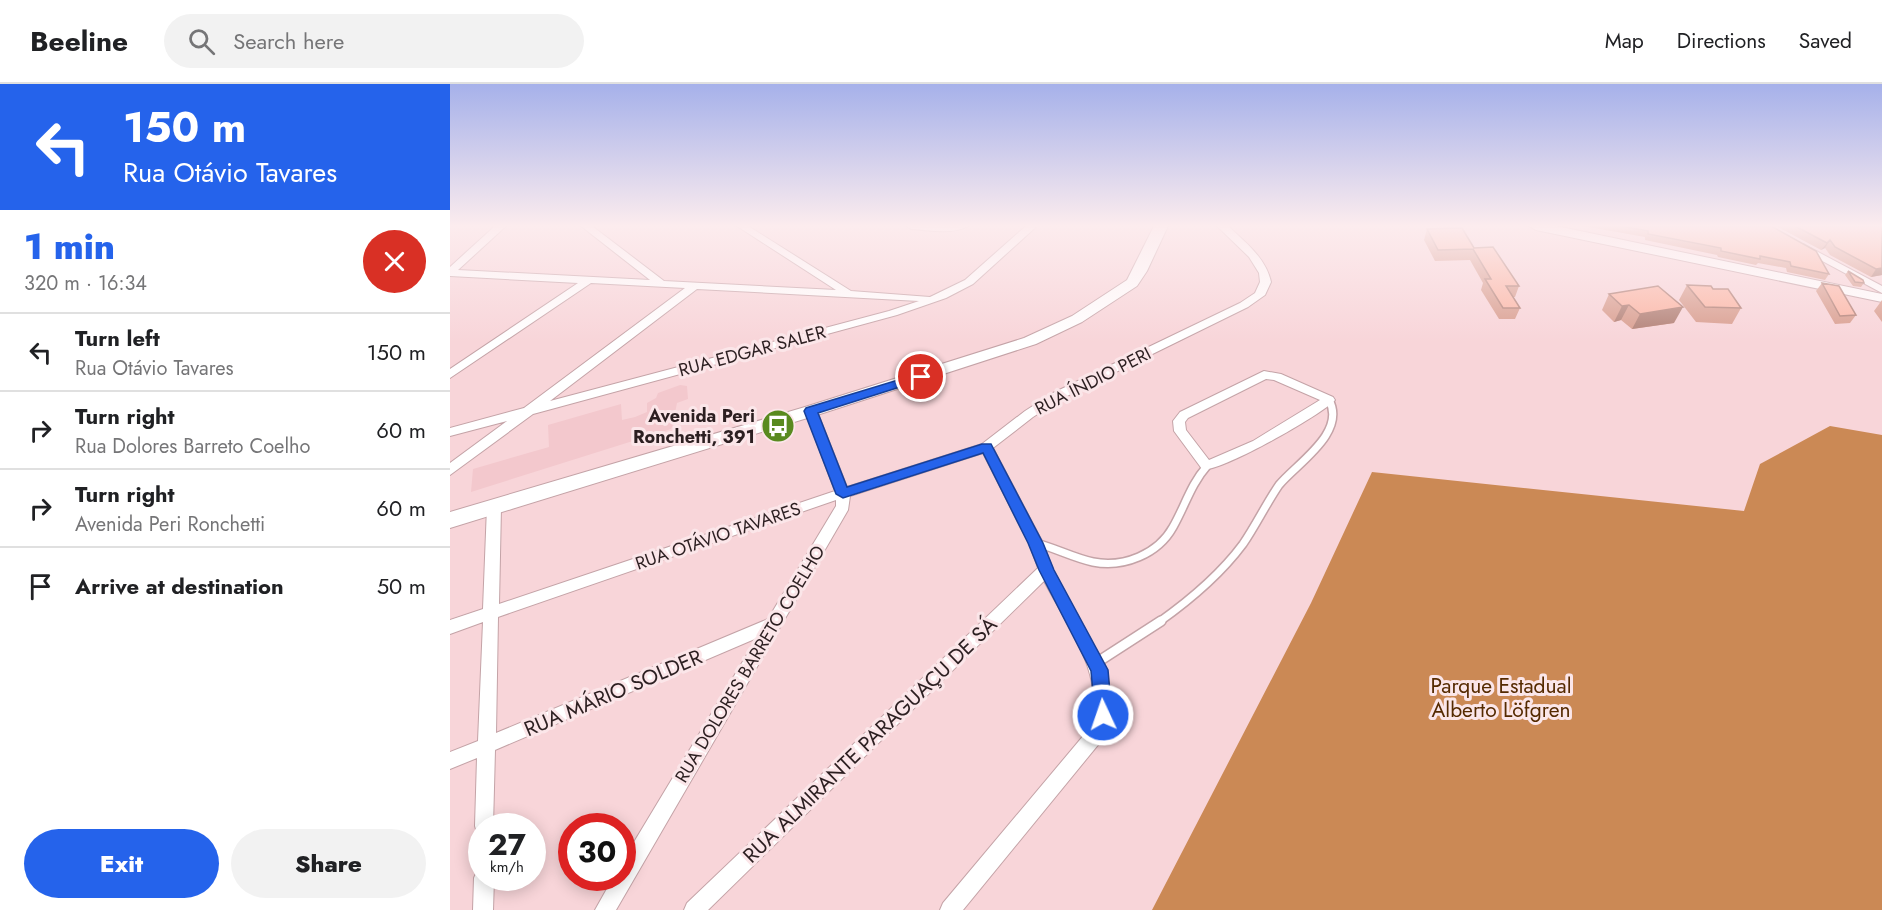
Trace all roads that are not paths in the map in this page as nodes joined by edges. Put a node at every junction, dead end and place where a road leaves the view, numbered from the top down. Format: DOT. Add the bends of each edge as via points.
graph roads {
  1 [pos="635,265"];
  2 [pos="802,265"];
  3 [pos="989,265"];
  4 [pos="1143,265"];
  5 [pos="1260,265"];
  6 [pos="1731,265"];
  7 [pos="1835,265"];
  8 [pos="450,272"];
  9 [pos="589,280"];
  10 [pos="660,284"];
  11 [pos="694,286"];
  12 [pos="1882,290"];
  13 [pos="850,295"];
  14 [pos="934,298"];
  15 [pos="1882,298"];
  16 [pos="450,374"];
  17 [pos="1329,400"];
  18 [pos="811,411"];
  19 [pos="527,412"];
  20 [pos="450,432"];
  21 [pos="987,447"];
  22 [pos="1207,466"];
  23 [pos="450,470"];
  24 [pos="843,494"];
  25 [pos="494,507"];
  26 [pos="450,520"];
  27 [pos="1036,543"];
  28 [pos="1046,570"];
  29 [pos="492,614"];
  30 [pos="775,622"];
  31 [pos="450,627"];
  32 [pos="1096,663"];
  33 [pos="485,748"];
  34 [pos="450,761"];
  35 [pos="484,813"];
  36 [pos="484,891"];
  37 [pos="483,910"];
  38 [pos="604,910"];
  39 [pos="694,910"];
  40 [pos="950,910"];
  1 -- 10 [label="street"];
  2 -- 13 [label="street"];
  3 -- 14 [label="street, RUA EDGAR SALER" via="958,289"];
  4 -- 18 [label="main road" via="1132,283 1077,319 1030,341"];
  5 -- 21 [label="street, RUA ÍNDIO PERI" via="1265,284 1257,297 1058,396"];
  6 -- 15 [label="main road"];
  7 -- 12 [label="street"];
  8 -- 9 [label="street"];
  9 -- 10 [label="street"];
  9 -- 16 [label="street"];
  10 -- 11 [label="street"];
  11 -- 13 [label="street"];
  11 -- 19 [label="street"];
  13 -- 14 [label="street"];
  14 -- 19 [label="street, RUA EDGAR SALER" via="893,313"];
  17 -- 22 [label="street" via="1257,444"];
  17 -- 22 [label="street" via="1277,376 1264,375 1184,416 1178,424 1180,431"];
  17 -- 32 [label="lane" via="1333,410 1325,439 1286,477 1258,522 1219,572 1131,642"];
  18 -- 24 [label="street"];
  18 -- 25 [label="main road"];
  19 -- 20 [label="street, RUA EDGAR SALER"];
  19 -- 23 [label="street"];
  21 -- 24 [label="street, RUA OTÁVIO TAVARES"];
  21 -- 27 [label="street"];
  22 -- 27 [label="lane" via="1195,478 1169,536 1146,555 1098,562"];
  24 -- 29 [label="street, RUA OTÁVIO TAVARES"];
  24 -- 30 [label="street, RUA DOLORES BARRETO COELHO" via="837,517"];
  25 -- 26 [label="main road"];
  25 -- 29 [label="street"];
  27 -- 28 [label="street"];
  28 -- 32 [label="street"];
  28 -- 39 [label="street, RUA ALMIRANTE PARAGUAÇU DE SÁ"];
  29 -- 31 [label="street, RUA OTÁVIO TAVARES"];
  29 -- 33 [label="street"];
  30 -- 33 [label="street, RUA MÁRIO SOLDER"];
  30 -- 38 [label="street, RUA DOLORES BARRETO COELHO"];
  32 -- 40 [label="street" via="1100,670 1103,715 1096,734"];
  33 -- 34 [label="street, RUA MÁRIO SOLDER"];
  33 -- 35 [label="street"];
  36 -- 37 [label="street"];
}
